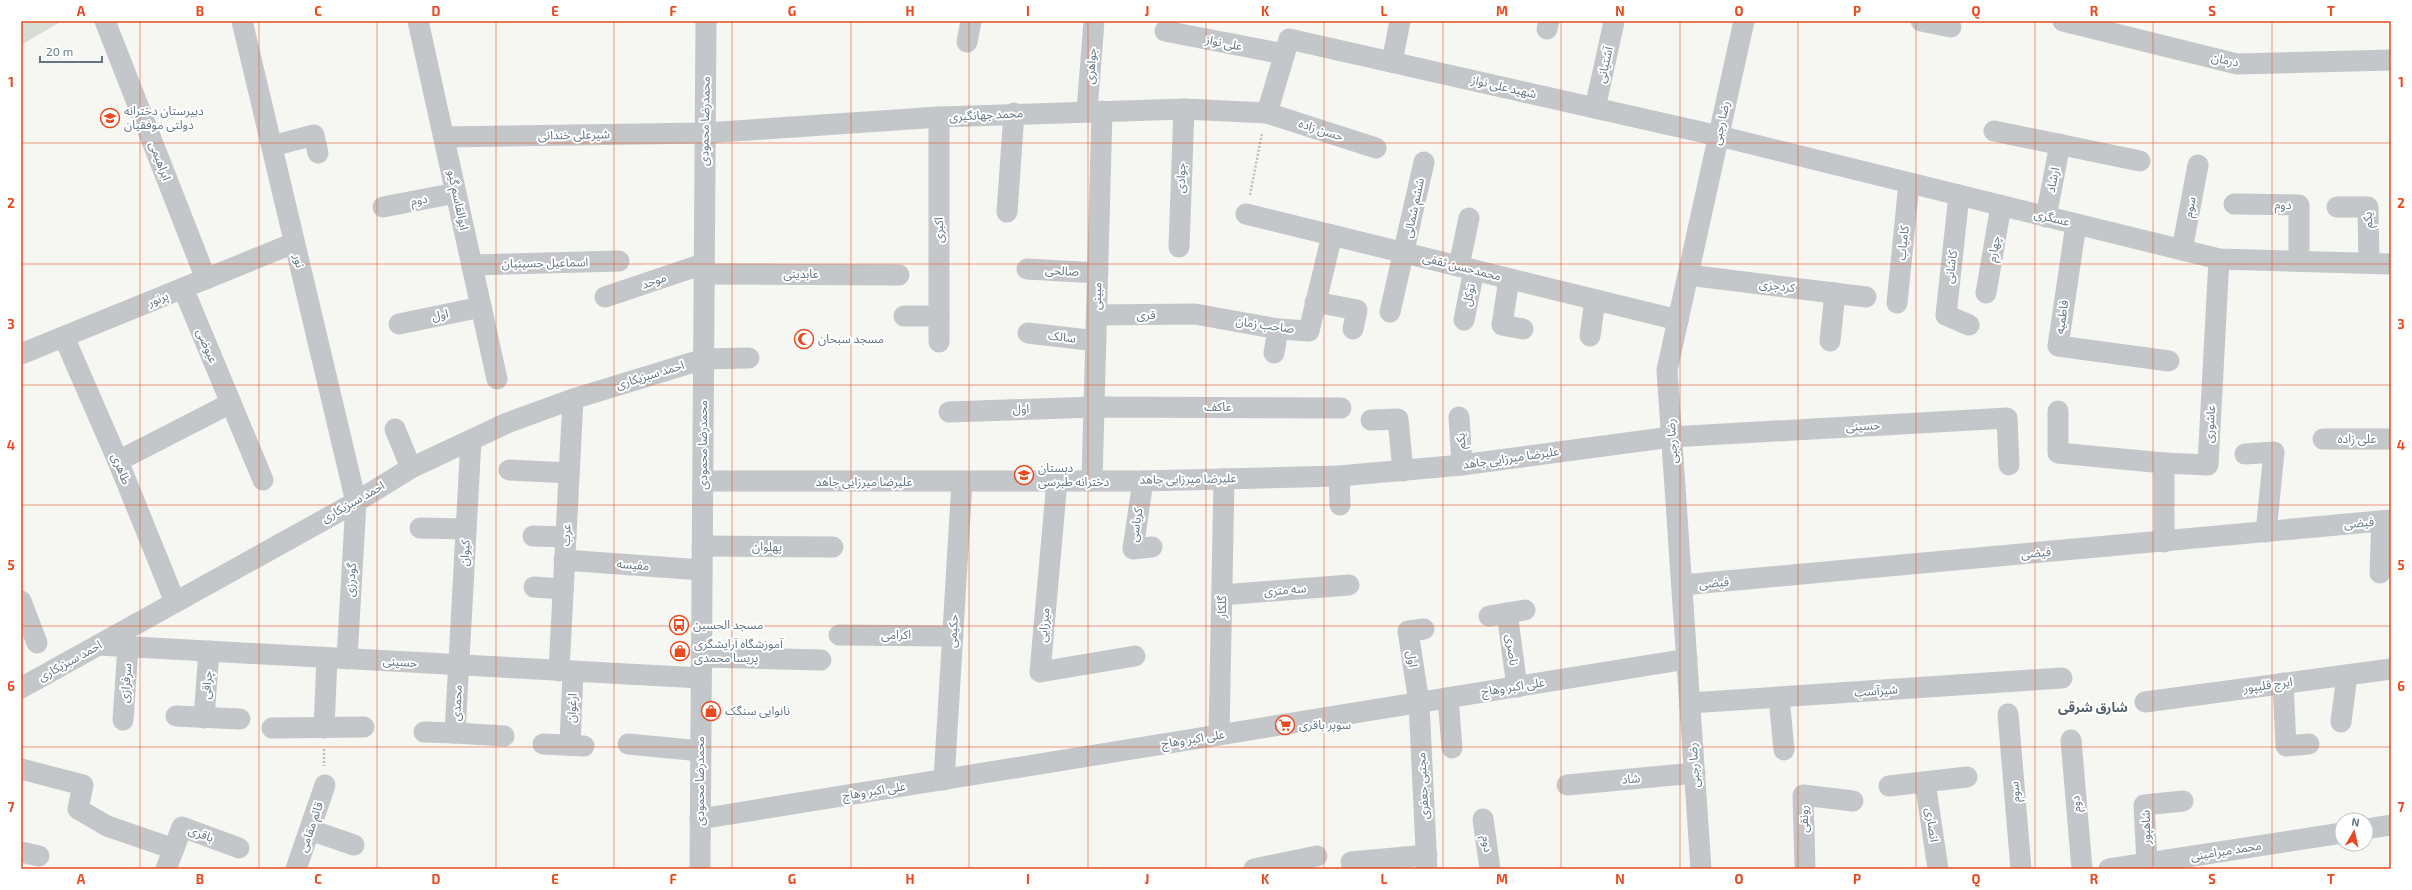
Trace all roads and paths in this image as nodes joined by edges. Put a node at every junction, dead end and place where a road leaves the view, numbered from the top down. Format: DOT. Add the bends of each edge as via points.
graph roads {
  1 [pos="105,21"];
  2 [pos="242,21"];
  3 [pos="418,21"];
  4 [pos="706,21"];
  5 [pos="971,21"];
  6 [pos="1094,21"];
  7 [pos="1400,21"];
  8 [pos="1744,21"];
  9 [pos="1921,21"];
  10 [pos="2063,21"];
  11 [pos="1614,22"];
  12 [pos="1951,27"];
  13 [pos="1165,31"];
  14 [pos="968,42"];
  15 [pos="1286,46"];
  16 [pos="2391,60"];
  17 [pos="1392,62"];
  18 [pos="1595,108"];
  19 [pos="1184,109"];
  20 [pos="1095,111"];
  21 [pos="1014,113"];
  22 [pos="1266,113"];
  23 [pos="939,117"];
  24 [pos="1994,131"];
  25 [pos="705,133"];
  26 [pos="1719,136"];
  27 [pos="444,137"];
  28 [pos="2060,144"];
  29 [pos="272,146"];
  30 [pos="1376,148"];
  31 [pos="318,152"];
  32 [pos="2140,161"];
  33 [pos="1424,162"];
  34 [pos="2198,165"];
  35 [pos="1909,183"];
  36 [pos="456,193"];
  37 [pos="1959,195"];
  38 [pos="2234,204"];
  39 [pos="2001,206"];
  40 [pos="383,207"];
  41 [pos="2337,207"];
  42 [pos="1007,212"];
  43 [pos="1246,214"];
  44 [pos="2046,217"];
  45 [pos="1469,218"];
  46 [pos="2076,224"];
  47 [pos="1332,235"];
  48 [pos="294,243"];
  49 [pos="1179,247"];
  50 [pos="2182,250"];
  51 [pos="1404,253"];
  52 [pos="2219,259"];
  53 [pos="619,261"];
  54 [pos="2299,261"];
  55 [pos="2369,263"];
  56 [pos="2391,264"];
  57 [pos="472,265"];
  58 [pos="1467,268"];
  59 [pos="703,269"];
  60 [pos="1027,269"];
  61 [pos="1098,272"];
  62 [pos="899,275"];
  63 [pos="1688,275"];
  64 [pos="1509,278"];
  65 [pos="206,279"];
  66 [pos="183,288"];
  67 [pos="1836,293"];
  68 [pos="1986,293"];
  69 [pos="1866,297"];
  70 [pos="605,298"];
  71 [pos="1595,300"];
  72 [pos="1315,302"];
  73 [pos="1897,304"];
  74 [pos="481,307"];
  75 [pos="1390,312"];
  76 [pos="1195,314"];
  77 [pos="1097,315"];
  78 [pos="904,316"];
  79 [pos="939,316"];
  80 [pos="1464,320"];
  81 [pos="1678,320"];
  82 [pos="399,324"];
  83 [pos="1969,325"];
  84 [pos="1278,329"];
  85 [pos="1353,329"];
  86 [pos="1523,330"];
  87 [pos="1028,333"];
  88 [pos="1590,336"];
  89 [pos="64,337"];
  90 [pos="1096,341"];
  91 [pos="939,342"];
  92 [pos="1830,342"];
  93 [pos="1274,353"];
  94 [pos="21,354"];
  95 [pos="749,358"];
  96 [pos="704,359"];
  97 [pos="2169,360"];
  98 [pos="497,379"];
  99 [pos="573,399"];
  100 [pos="231,403"];
  101 [pos="1094,406"];
  102 [pos="1341,408"];
  103 [pos="2058,411"];
  104 [pos="948,412"];
  105 [pos="1459,417"];
  106 [pos="1371,420"];
  107 [pos="395,429"];
  108 [pos="1671,437"];
  109 [pos="2323,439"];
  110 [pos="2391,439"];
  111 [pos="471,440"];
  112 [pos="2245,454"];
  113 [pos="118,461"];
  114 [pos="2164,462"];
  115 [pos="1462,465"];
  116 [pos="2009,465"];
  117 [pos="411,468"];
  118 [pos="509,470"];
  119 [pos="1403,471"];
  120 [pos="569,473"];
  121 [pos="1339,476"];
  122 [pos="1224,479"];
  123 [pos="263,480"];
  124 [pos="702,481"];
  125 [pos="1056,481"];
  126 [pos="1092,481"];
  127 [pos="1143,481"];
  128 [pos="962,482"];
  129 [pos="356,502"];
  130 [pos="1340,505"];
  131 [pos="2387,521"];
  132 [pos="420,528"];
  133 [pos="466,529"];
  134 [pos="2266,532"];
  135 [pos="533,536"];
  136 [pos="566,537"];
  137 [pos="2164,542"];
  138 [pos="702,546"];
  139 [pos="832,547"];
  140 [pos="1152,547"];
  141 [pos="564,560"];
  142 [pos="702,570"];
  143 [pos="2380,573"];
  144 [pos="1349,585"];
  145 [pos="1682,586"];
  146 [pos="534,587"];
  147 [pos="563,589"];
  148 [pos="1222,596"];
  149 [pos="21,601"];
  150 [pos="175,602"];
  151 [pos="1507,613"];
  152 [pos="1424,628"];
  153 [pos="840,635"];
  154 [pos="953,636"];
  155 [pos="37,643"];
  156 [pos="98,645"];
  157 [pos="128,647"];
  158 [pos="209,651"];
  159 [pos="1135,656"];
  160 [pos="701,657"];
  161 [pos="337,658"];
  162 [pos="1687,659"];
  163 [pos="821,660"];
  164 [pos="458,666"];
  165 [pos="2391,668"];
  166 [pos="566,671"];
  167 [pos="2347,675"];
  168 [pos="701,678"];
  169 [pos="2062,678"];
  170 [pos="2282,683"];
  171 [pos="1517,687"];
  172 [pos="21,688"];
  173 [pos="1779,697"];
  174 [pos="1448,698"];
  175 [pos="2146,702"];
  176 [pos="1419,703"];
  177 [pos="1690,703"];
  178 [pos="2008,714"];
  179 [pos="176,716"];
  180 [pos="204,718"];
  181 [pos="240,719"];
  182 [pos="123,720"];
  183 [pos="2341,722"];
  184 [pos="364,727"];
  185 [pos="272,728"];
  186 [pos="324,728"];
  187 [pos="424,732"];
  188 [pos="455,733"];
  189 [pos="1219,735"];
  190 [pos="504,736"];
  191 [pos="2071,740"];
  192 [pos="543,744"];
  193 [pos="628,744"];
  194 [pos="2309,744"];
  195 [pos="1452,748"];
  196 [pos="1784,750"];
  197 [pos="701,751"];
  198 [pos="21,769"];
  199 [pos="1695,773"];
  200 [pos="1967,777"];
  201 [pos="944,780"];
  202 [pos="1926,782"];
  203 [pos="325,785"];
  204 [pos="1567,785"];
  205 [pos="1888,786"];
  206 [pos="1853,801"];
  207 [pos="2183,801"];
  208 [pos="1483,819"];
  209 [pos="700,820"];
  210 [pos="2391,826"];
  211 [pos="2374,828"];
  212 [pos="310,830"];
  213 [pos="2334,834"];
  214 [pos="354,845"];
  215 [pos="239,848"];
  216 [pos="174,849"];
  217 [pos="1317,856"];
  218 [pos="1351,862"];
  219 [pos="1427,862"];
  220 [pos="2147,863"];
  221 [pos="166,869"];
  222 [pos="296,869"];
  223 [pos="700,869"];
  224 [pos="1254,869"];
  225 [pos="1490,869"];
  226 [pos="1701,869"];
  227 [pos="1805,869"];
  228 [pos="1938,869"];
  229 [pos="2021,869"];
  230 [pos="2082,869"];
  231 [pos="2111,869"];
  1 -- 65 [label="street, ابراهیمی"];
  2 -- 29 [label="street, نور"];
  3 -- 27 [label="street, ابوالقاسم گیو"];
  4 -- 25 [label="street, محمدرضا محمودی"];
  5 -- 14 [label="street"];
  6 -- 20 [label="street, جواهری"];
  7 -- 17 [label="street"];
  8 -- 26 [label="street, رضا رجبی"];
  9 -- 12 [label="street"];
  10 -- 16 [label="street, درمان" via="2238,64"];
  11 -- 18 [label="street, آشتیانی"];
  13 -- 15 [label="street, علی نواز"];
  15 -- 17 [label="street, شهید علی نواز"];
  15 -- 22 [label="street"];
  17 -- 18 [label="street, شهید علی نواز"];
  18 -- 26 [label="street, شهید علی نواز"];
  19 -- 20 [label="street, محمد جهانگیری"];
  19 -- 22 [label="street, محمد جهانگیری"];
  19 -- 49 [label="street, جوادی"];
  20 -- 21 [label="street, محمد جهانگیری"];
  20 -- 61 [label="street, مبینی"];
  21 -- 23 [label="street, محمد جهانگیری"];
  21 -- 42 [label="street"];
  22 -- 30 [label="street, حسن زاده"];
  22 -- 43 [label="path"];
  23 -- 25 [label="street, محمد جهانگیری"];
  23 -- 79 [label="street, اکبری"];
  24 -- 28 [label="street"];
  25 -- 27 [label="street, شیرعلی خندانی"];
  25 -- 59 [label="street, محمدرضا محمودی"];
  26 -- 35 [label="street, عسگری"];
  26 -- 63 [label="street, رضا رجبی"];
  27 -- 36 [label="street, ابوالقاسم گیو"];
  28 -- 32 [label="street"];
  28 -- 44 [label="street, ارشاد"];
  29 -- 31 [label="street" via="314,134"];
  29 -- 48 [label="street, نور"];
  33 -- 51 [label="street, ششم شمالی"];
  34 -- 50 [label="street, سوم"];
  35 -- 37 [label="street, عسگری"];
  35 -- 73 [label="street, کامیاب"];
  36 -- 40 [label="street, دوم"];
  36 -- 57 [label="street, ابوالقاسم گیو"];
  37 -- 39 [label="street, عسگری"];
  37 -- 83 [label="street, کاشانی" via="1946,315"];
  38 -- 54 [label="street, دوم" via="2299,205"];
  39 -- 44 [label="street, عسگری"];
  39 -- 68 [label="street, چهارم"];
  41 -- 55 [label="street, یکم" via="2368,207"];
  43 -- 47 [label="street, محمدحسن ثقفی"];
  44 -- 46 [label="street, عسگری"];
  45 -- 58 [label="street, توکل"];
  46 -- 50 [label="street, عسگری"];
  46 -- 97 [label="street, فاطمیه" via="2058,346"];
  47 -- 51 [label="street, محمدحسن ثقفی"];
  47 -- 72 [label="street, صاحب زمان"];
  48 -- 65 [label="street, پرنور"];
  48 -- 129 [label="street, نور"];
  50 -- 52 [label="street, عسگری"];
  51 -- 58 [label="street, محمدحسن ثقفی"];
  51 -- 75 [label="street, ششم شمالی"];
  52 -- 54 [label="street, عسگری"];
  52 -- 114 [label="street, عاشوری" via="2208,465"];
  53 -- 57 [label="street, اسماعیل حسینیان"];
  54 -- 55 [label="street, عسگری"];
  55 -- 56 [label="street, عسگری"];
  57 -- 74 [label="street, ابوالقاسم گیو"];
  58 -- 64 [label="street, محمدحسن ثقفی"];
  58 -- 80 [label="street, توکل"];
  59 -- 62 [label="street, عابدینی"];
  59 -- 70 [label="street, موحد"];
  59 -- 96 [label="street, محمدرضا محمودی"];
  60 -- 61 [label="street, صالحی"];
  61 -- 77 [label="street, مبینی"];
  63 -- 67 [label="street, کردجزی"];
  63 -- 81 [label="street, رضا رجبی"];
  64 -- 71 [label="street, محمدحسن ثقفی"];
  64 -- 86 [label="street" via="1502,325"];
  65 -- 66 [label="street, پرنور"];
  66 -- 89 [label="street, پرنور"];
  66 -- 100 [label="street, عیوضی"];
  67 -- 69 [label="street, کردجزی"];
  67 -- 92 [label="street"];
  71 -- 81 [label="street, محمدحسن ثقفی"];
  71 -- 88 [label="street"];
  72 -- 84 [label="street, صاحب زمان" via="1309,331"];
  72 -- 85 [label="street" via="1357,310"];
  74 -- 82 [label="street, اول"];
  74 -- 98 [label="street, ابوالقاسم گیو"];
  76 -- 77 [label="street, قری"];
  76 -- 84 [label="street, صاحب زمان"];
  77 -- 90 [label="street, مبینی"];
  78 -- 79 [label="street"];
  79 -- 91 [label="street, اکبری"];
  81 -- 108 [label="street, رضا رجبی" via="1667,370"];
  84 -- 93 [label="street"];
  87 -- 90 [label="street, سالک"];
  89 -- 94 [label="street, پرنور"];
  89 -- 113 [label="street, طاهری"];
  90 -- 101 [label="street, مبینی"];
  95 -- 96 [label="street, احمد سبزیکاری"];
  96 -- 99 [label="street, احمد سبزیکاری"];
  96 -- 124 [label="street, محمدرضا محمودی"];
  99 -- 111 [label="street, احمد سبزیکاری" via="507,423"];
  99 -- 120 [label="street, عرب"];
  100 -- 113 [label="street"];
  100 -- 123 [label="street, عیوضی"];
  101 -- 102 [label="street, عاکف"];
  101 -- 104 [label="street, اول"];
  101 -- 126 [label="street, مبینی"];
  103 -- 114 [label="street" via="2058,452"];
  105 -- 115 [label="street, یکم"];
  106 -- 119 [label="street" via="1398,419"];
  107 -- 117 [label="street"];
  108 -- 115 [label="street, علیرضا میرزایی جاهد"];
  108 -- 116 [label="street, حسینی" via="2007,418"];
  108 -- 145 [label="street, رضا رجبی"];
  109 -- 110 [label="street, علی زاده"];
  111 -- 117 [label="street, احمد سبزیکاری"];
  111 -- 133 [label="street, کیوان"];
  112 -- 134 [label="street" via="2274,452"];
  113 -- 150 [label="street, طاهری"];
  114 -- 137 [label="street"];
  115 -- 119 [label="street, علیرضا میرزایی جاهد"];
  117 -- 129 [label="street, احمد سبزیکاری"];
  118 -- 120 [label="street"];
  119 -- 121 [label="street, علیرضا میرزایی جاهد"];
  120 -- 136 [label="street, عرب"];
  121 -- 122 [label="street, علیرضا میرزایی جاهد"];
  121 -- 130 [label="street"];
  122 -- 127 [label="street, علیرضا میرزایی جاهد"];
  122 -- 148 [label="street, گلکار"];
  124 -- 128 [label="street, علیرضا میرزایی جاهد"];
  124 -- 138 [label="street, محمدرضا محمودی"];
  125 -- 126 [label="street, علیرضا میرزایی جاهد"];
  125 -- 128 [label="street, علیرضا میرزایی جاهد"];
  125 -- 159 [label="street, میرزایی" via="1040,672"];
  126 -- 127 [label="street, علیرضا میرزایی جاهد"];
  127 -- 140 [label="street, کرباسی" via="1133,549"];
  128 -- 154 [label="street, حکیمی"];
  129 -- 150 [label="street, احمد سبزیکاری"];
  129 -- 161 [label="street, گودرزی"];
  131 -- 134 [label="street, فیضی"];
  131 -- 143 [label="street"];
  132 -- 133 [label="street"];
  133 -- 164 [label="street, کیوان"];
  134 -- 137 [label="street, فیضی"];
  135 -- 136 [label="street"];
  136 -- 141 [label="street, عرب"];
  137 -- 145 [label="street, فیضی"];
  138 -- 139 [label="street, پهلوان"];
  138 -- 142 [label="street, محمدرضا محمودی"];
  141 -- 142 [label="street, مفیسه"];
  141 -- 147 [label="street, عرب"];
  142 -- 160 [label="street, محمدرضا محمودی"];
  144 -- 148 [label="street, سه متری"];
  145 -- 162 [label="street, رضا رجبی"];
  146 -- 147 [label="street"];
  147 -- 166 [label="street, عرب"];
  148 -- 189 [label="street, گلکار"];
  149 -- 155 [label="street"];
  150 -- 156 [label="street, احمد سبزیکاری"];
  151 -- 171 [label="street, ناصری"];
  152 -- 176 [label="street, اول" via="1408,631"];
  153 -- 154 [label="street, اکرامی"];
  154 -- 201 [label="street, حکیمی"];
  156 -- 157 [label="street, حسینی"];
  156 -- 172 [label="street, احمد سبزیکاری"];
  157 -- 158 [label="street, حسینی"];
  157 -- 182 [label="street, سرفرازی"];
  158 -- 161 [label="street, حسینی"];
  158 -- 180 [label="street, چراقی"];
  160 -- 163 [label="street"];
  160 -- 168 [label="street, محمدرضا محمودی"];
  161 -- 164 [label="street, حسینی"];
  161 -- 186 [label="street"];
  162 -- 171 [label="street, علی اکبر وهاج"];
  162 -- 177 [label="street, رضا رجبی"];
  164 -- 166 [label="street, حسینی"];
  164 -- 188 [label="street, محمدی"];
  165 -- 167 [label="street, ایرج قلیپور"];
  166 -- 168 [label="street, حسینی"];
  166 -- 192 [label="street, ارغوان" via="577,746"];
  167 -- 170 [label="street, ایرج قلیپور"];
  167 -- 183 [label="street"];
  168 -- 197 [label="street, محمدرضا محمودی"];
  169 -- 173 [label="street, شیرآسب"];
  170 -- 175 [label="street, ایرج قلیپور"];
  170 -- 194 [label="street" via="2286,746"];
  171 -- 174 [label="street, علی اکبر وهاج"];
  173 -- 177 [label="street, شیرآسب"];
  173 -- 196 [label="street"];
  174 -- 176 [label="street, علی اکبر وهاج"];
  174 -- 195 [label="street"];
  176 -- 189 [label="street, علی اکبر وهاج"];
  176 -- 219 [label="street, مجتبی جعفری"];
  177 -- 199 [label="street, رضا رجبی"];
  178 -- 229 [label="street, سوم"];
  179 -- 180 [label="street"];
  180 -- 181 [label="street"];
  184 -- 186 [label="street"];
  185 -- 186 [label="street"];
  186 -- 203 [label="path"];
  187 -- 188 [label="street, محمدی"];
  188 -- 190 [label="street"];
  189 -- 201 [label="street, علی اکبر وهاج"];
  191 -- 230 [label="street, دوم"];
  193 -- 197 [label="street"];
  197 -- 209 [label="street, محمدرضا محمودی"];
  198 -- 216 [label="street" via="84,785 78,809 107,826"];
  199 -- 204 [label="street, شاد"];
  199 -- 226 [label="street, رضا رجبی"];
  200 -- 202 [label="street"];
  201 -- 209 [label="street, علی اکبر وهاج"];
  202 -- 205 [label="street"];
  202 -- 228 [label="street, انصاری"];
  203 -- 212 [label="street, قائم مقامی"];
  206 -- 227 [label="street, رونقی" via="1803,795"];
  207 -- 220 [label="street, شاهپور" via="2144,806"];
  208 -- 225 [label="street, دوم"];
  209 -- 223 [label="street, محمدرضا محمودی"];
  210 -- 211 [label="street"];
  212 -- 214 [label="street"];
  212 -- 222 [label="street, قائم مقامی"];
  213 -- 220 [label="street, محمد میرامینی"];
  215 -- 216 [label="street, باقری" via="182,827"];
  216 -- 221 [label="street, باقری"];
  217 -- 224 [label="street"];
  218 -- 219 [label="street"];
  220 -- 231 [label="street, محمد میرامینی"];
}
